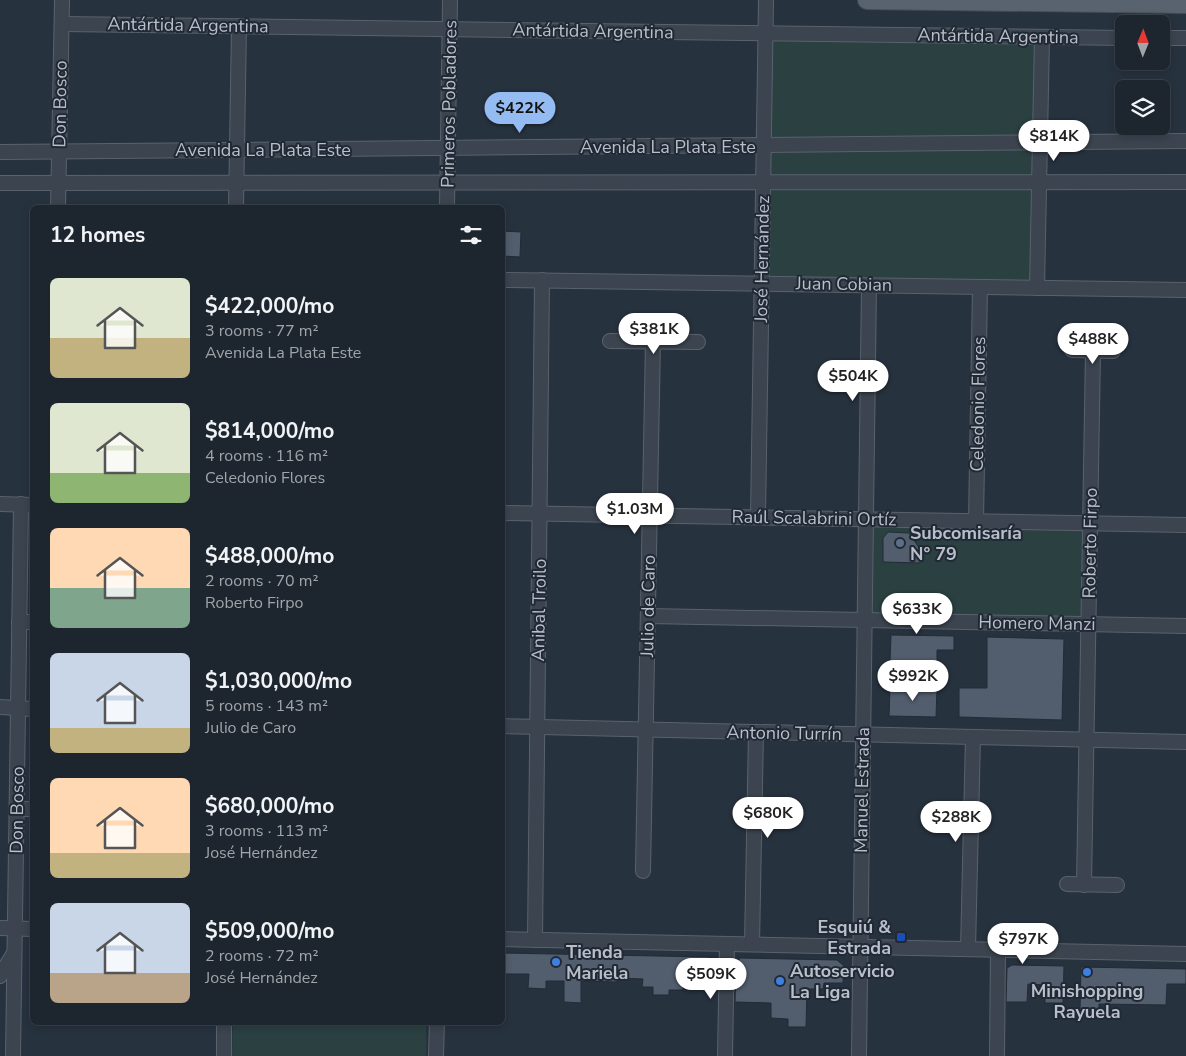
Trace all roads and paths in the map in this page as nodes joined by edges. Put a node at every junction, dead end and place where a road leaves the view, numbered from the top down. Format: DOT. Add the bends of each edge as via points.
graph roads {
  1 [pos="62,0"];
  2 [pos="450,0"];
  3 [pos="766,0"];
  4 [pos="867,0"];
  5 [pos="1186,4"];
  6 [pos="62,24"];
  7 [pos="239,26"];
  8 [pos="450,29"];
  9 [pos="765,33"];
  10 [pos="1042,37"];
  11 [pos="1115,38"];
  12 [pos="1170,38"];
  13 [pos="1186,38"];
  14 [pos="1186,141"];
  15 [pos="1040,142"];
  16 [pos="764,146"];
  17 [pos="448,148"];
  18 [pos="237,150"];
  19 [pos="0,152"];
  20 [pos="59,152"];
  21 [pos="448,182"];
  22 [pos="763,182"];
  23 [pos="1039,182"];
  24 [pos="1186,182"];
  25 [pos="0,183"];
  26 [pos="59,183"];
  27 [pos="237,183"];
  28 [pos="58,205"];
  29 [pos="236,205"];
  30 [pos="447,205"];
  31 [pos="505,280"];
  32 [pos="542,280"];
  33 [pos="762,283"];
  34 [pos="869,285"];
  35 [pos="980,287"];
  36 [pos="1037,288"];
  37 [pos="1186,290"];
  38 [pos="610,340"];
  39 [pos="653,341"];
  40 [pos="698,342"];
  41 [pos="1072,350"];
  42 [pos="1093,351"];
  43 [pos="1113,351"];
  44 [pos="0,504"];
  45 [pos="27,504"];
  46 [pos="505,513"];
  47 [pos="540,514"];
  48 [pos="650,515"];
  49 [pos="758,517"];
  50 [pos="865,519"];
  51 [pos="976,521"];
  52 [pos="1090,523"];
  53 [pos="1186,525"];
  54 [pos="648,616"];
  55 [pos="864,620"];
  56 [pos="26,622"];
  57 [pos="1088,624"];
  58 [pos="1186,626"];
  59 [pos="0,708"];
  60 [pos="18,708"];
  61 [pos="30,708"];
  62 [pos="505,726"];
  63 [pos="537,727"];
  64 [pos="645,730"];
  65 [pos="756,732"];
  66 [pos="863,735"];
  67 [pos="973,737"];
  68 [pos="1086,740"];
  69 [pos="1186,742"];
  70 [pos="17,809"];
  71 [pos="30,810"];
  72 [pos="643,871"];
  73 [pos="1067,884"];
  74 [pos="1084,884"];
  75 [pos="1117,885"];
  76 [pos="0,928"];
  77 [pos="15,929"];
  78 [pos="30,929"];
  79 [pos="505,939"];
  80 [pos="535,940"];
  81 [pos="727,944"];
  82 [pos="752,944"];
  83 [pos="860,947"];
  84 [pos="968,949"];
  85 [pos="998,950"];
  86 [pos="15,952"];
  87 [pos="1186,954"];
  88 [pos="0,976"];
  89 [pos="224,1025"];
  90 [pos="437,1025"];
  91 [pos="13,1056"];
  92 [pos="224,1056"];
  93 [pos="436,1056"];
  94 [pos="725,1056"];
  95 [pos="859,1056"];
  96 [pos="997,1056"];
  1 -- 6 [label="street, Don Bosco"];
  2 -- 8 [label="street, Primeros Pobladores"];
  3 -- 9 [label="street, José Hernández"];
  4 -- 5 [label="main road"];
  6 -- 7 [label="street, Antártida Argentina"];
  6 -- 20 [label="street, Don Bosco"];
  7 -- 8 [label="street, Antártida Argentina"];
  7 -- 18 [label="street"];
  8 -- 9 [label="street, Antártida Argentina"];
  8 -- 17 [label="street, Primeros Pobladores"];
  9 -- 10 [label="street, Antártida Argentina"];
  9 -- 16 [label="street, José Hernández"];
  10 -- 11 [label="street, Antártida Argentina"];
  10 -- 15 [label="street"];
  12 -- 13 [label="street"];
  14 -- 15 [label="street, Avenida La Plata Este"];
  15 -- 16 [label="street, Avenida La Plata Este"];
  15 -- 23 [label="street"];
  16 -- 17 [label="street, Avenida La Plata Este"];
  16 -- 22 [label="street, José Hernández"];
  17 -- 18 [label="street, Avenida La Plata Este"];
  17 -- 21 [label="street, Primeros Pobladores"];
  18 -- 20 [label="street, Avenida La Plata Este"];
  18 -- 27 [label="street"];
  19 -- 20 [label="street, Avenida La Plata Este"];
  20 -- 26 [label="street, Don Bosco"];
  21 -- 22 [label="street, Avenida La Plata Este"];
  21 -- 27 [label="street, Avenida La Plata Este"];
  21 -- 30 [label="street, Primeros Pobladores"];
  22 -- 23 [label="street, Avenida La Plata Este"];
  22 -- 33 [label="street, José Hernández"];
  23 -- 24 [label="street, Avenida La Plata Este"];
  23 -- 36 [label="street"];
  25 -- 26 [label="street, Avenida La Plata Este"];
  26 -- 27 [label="street, Avenida La Plata Este"];
  26 -- 28 [label="street, Don Bosco"];
  27 -- 29 [label="street"];
  31 -- 32 [label="street, Juan Cobian"];
  32 -- 33 [label="street, Juan Cobian"];
  32 -- 47 [label="street, Anibal Troilo"];
  33 -- 34 [label="street, Juan Cobian"];
  33 -- 49 [label="street, José Hernández"];
  34 -- 35 [label="street, Juan Cobian"];
  34 -- 50 [label="street, Manuel Estrada"];
  35 -- 36 [label="street, Juan Cobian"];
  35 -- 51 [label="street, Celedonio Flores"];
  36 -- 37 [label="street, Juan Cobian"];
  38 -- 39 [label="street"];
  39 -- 40 [label="street"];
  39 -- 48 [label="street, Julio de Caro"];
  41 -- 42 [label="street"];
  42 -- 43 [label="street"];
  42 -- 52 [label="street, Roberto Firpo"];
  44 -- 45 [label="street"];
  45 -- 56 [label="street, Don Bosco"];
  46 -- 47 [label="street, Raúl Scalabrini Ortíz"];
  47 -- 48 [label="street, Raúl Scalabrini Ortíz"];
  47 -- 63 [label="street, Anibal Troilo"];
  48 -- 49 [label="street, Raúl Scalabrini Ortíz"];
  48 -- 54 [label="street, Julio de Caro"];
  49 -- 50 [label="street, Raúl Scalabrini Ortíz"];
  50 -- 51 [label="street, Raúl Scalabrini Ortíz"];
  50 -- 55 [label="street, Manuel Estrada"];
  51 -- 52 [label="street, Raúl Scalabrini Ortíz"];
  52 -- 53 [label="street, Raúl Scalabrini Ortíz"];
  52 -- 57 [label="street, Roberto Firpo"];
  54 -- 55 [label="street, Homero Manzi"];
  54 -- 64 [label="street, Julio de Caro"];
  55 -- 57 [label="street, Homero Manzi"];
  55 -- 66 [label="street, Manuel Estrada"];
  56 -- 60 [label="street, Don Bosco"];
  57 -- 58 [label="street, Homero Manzi"];
  57 -- 68 [label="street, Roberto Firpo"];
  59 -- 60 [label="street"];
  60 -- 61 [label="street"];
  60 -- 70 [label="street, Don Bosco"];
  62 -- 63 [label="street, Antonio Turrín"];
  63 -- 64 [label="street, Antonio Turrín"];
  63 -- 80 [label="street, Anibal Troilo"];
  64 -- 65 [label="street, Antonio Turrín"];
  64 -- 72 [label="street, Julio de Caro"];
  65 -- 66 [label="street, Antonio Turrín"];
  65 -- 82 [label="street"];
  66 -- 67 [label="street, Antonio Turrín"];
  66 -- 83 [label="street, Manuel Estrada"];
  67 -- 68 [label="street, Antonio Turrín"];
  67 -- 84 [label="street"];
  68 -- 69 [label="street, Antonio Turrín"];
  68 -- 74 [label="street, Roberto Firpo"];
  70 -- 71 [label="street"];
  70 -- 77 [label="street, Don Bosco"];
  73 -- 74 [label="street"];
  74 -- 75 [label="street"];
  76 -- 77 [label="street"];
  77 -- 78 [label="street"];
  77 -- 86 [label="street, Don Bosco"];
  79 -- 80 [label="street"];
  80 -- 81 [label="street"];
  81 -- 82 [label="street"];
  81 -- 94 [label="street"];
  82 -- 83 [label="street"];
  83 -- 84 [label="street"];
  83 -- 95 [label="street, Manuel Estrada"];
  84 -- 85 [label="street"];
  85 -- 87 [label="street"];
  85 -- 96 [label="street"];
  86 -- 88 [label="street"];
  86 -- 91 [label="street, Don Bosco"];
  89 -- 92 [label="street"];
  90 -- 93 [label="street"];
}
